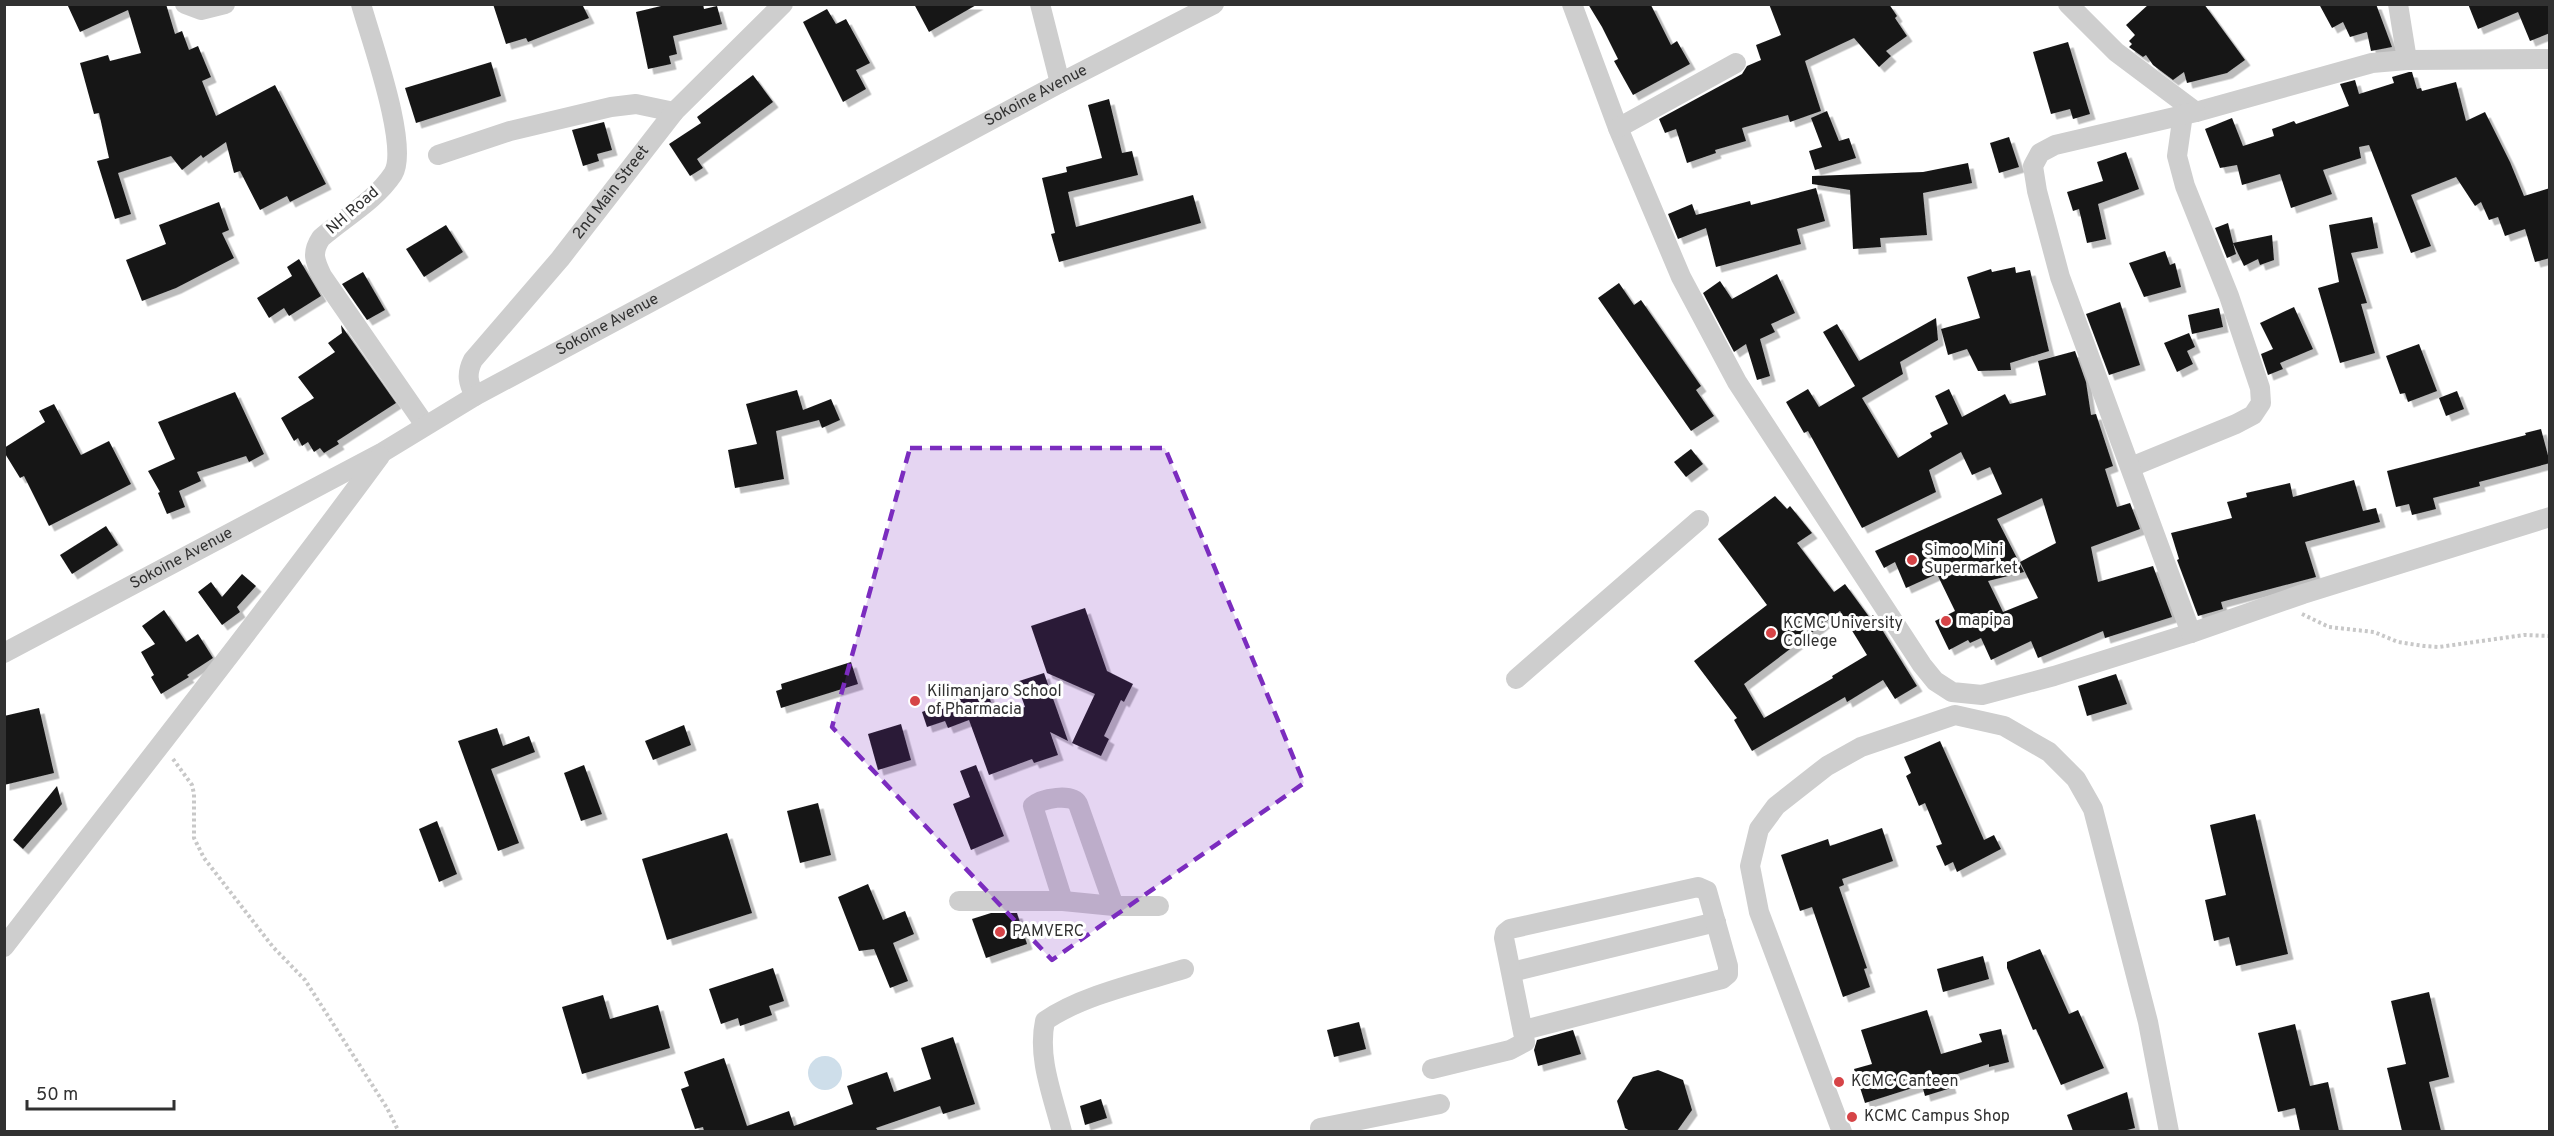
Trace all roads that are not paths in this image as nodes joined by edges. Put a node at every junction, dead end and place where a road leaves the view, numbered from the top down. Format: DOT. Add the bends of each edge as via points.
graph roads {
  1 [pos="185,4"];
  2 [pos="225,4"];
  3 [pos="361,4"];
  4 [pos="783,4"];
  5 [pos="1040,4"];
  6 [pos="1214,4"];
  7 [pos="1572,4"];
  8 [pos="2068,4"];
  9 [pos="2398,4"];
  10 [pos="2550,59"];
  11 [pos="2407,60"];
  12 [pos="1736,63"];
  13 [pos="1060,82"];
  14 [pos="674,112"];
  15 [pos="2189,113"];
  16 [pos="1617,128"];
  17 [pos="438,155"];
  18 [pos="476,396"];
  19 [pos="425,425"];
  20 [pos="383,452"];
  21 [pos="2131,466"];
  22 [pos="2550,517"];
  23 [pos="1699,520"];
  24 [pos="2191,633"];
  25 [pos="4,653"];
  26 [pos="1516,679"];
  27 [pos="1063,900"];
  28 [pos="958,901"];
  29 [pos="1114,906"];
  30 [pos="1159,906"];
  31 [pos="1716,922"];
  32 [pos="4,947"];
  33 [pos="1184,969"];
  34 [pos="1512,972"];
  35 [pos="1524,1030"];
  36 [pos="1432,1069"];
  37 [pos="1440,1104"];
  38 [pos="1320,1128"];
  39 [pos="1062,1131"];
  40 [pos="1842,1131"];
  41 [pos="2169,1131"];
  1 -- 2 [label="street" via="201,10"];
  3 -- 19 [label="street, NH Road" via="396,128 396,163 394,172 373,197 321,238 314,258 322,276"];
  4 -- 14 [label="street, 2nd Main Street"];
  5 -- 13 [label="street"];
  6 -- 13 [label="street, Sokoine Avenue"];
  7 -- 16 [label="street"];
  8 -- 15 [label="street" via="2116,52"];
  9 -- 11 [label="street"];
  10 -- 11 [label="street"];
  11 -- 15 [label="street" via="2344,69"];
  12 -- 16 [label="street"];
  13 -- 18 [label="street, Sokoine Avenue"];
  14 -- 17 [label="street" via="636,104 611,107 510,130"];
  14 -- 18 [label="street, 2nd Main Street" via="560,259 473,360 468,373"];
  15 -- 21 [label="street" via="2177,156 2229,296 2261,403 2253,415 2236,424"];
  15 -- 21 [label="street" via="2055,145 2040,153 2033,166 2060,277"];
  16 -- 24 [label="street" via="1681,277 1737,382 1935,681 1952,692 1982,695"];
  18 -- 19 [label="street, Sokoine Avenue"];
  19 -- 20 [label="street, Sokoine Avenue"];
  20 -- 25 [label="street, Sokoine Avenue"];
  20 -- 32 [label="street"];
  21 -- 24 [label="street"];
  22 -- 24 [label="street"];
  23 -- 26 [label="street"];
  27 -- 28 [label="street"];
  27 -- 29 [label="street"];
  27 -- 29 [label="street" via="1033,806 1070,797 1076,799"];
  29 -- 30 [label="street"];
  31 -- 34 [label="street"];
  31 -- 34 [label="street" via="1707,891 1698,887 1510,929 1504,938"];
  31 -- 35 [label="street" via="1728,966 1728,974 1722,978"];
  33 -- 39 [label="street" via="1059,1011 1045,1021 1042,1037 1046,1071"];
  34 -- 35 [label="street"];
  35 -- 36 [label="street" via="1525,1042 1510,1050"];
  37 -- 38 [label="street"];
  40 -- 41 [label="street" via="1759,912 1750,866 1760,829 1776,806 1827,766 1860,747 1955,715 2004,726 2049,752 2076,779 2093,808 2148,1022"];
}
